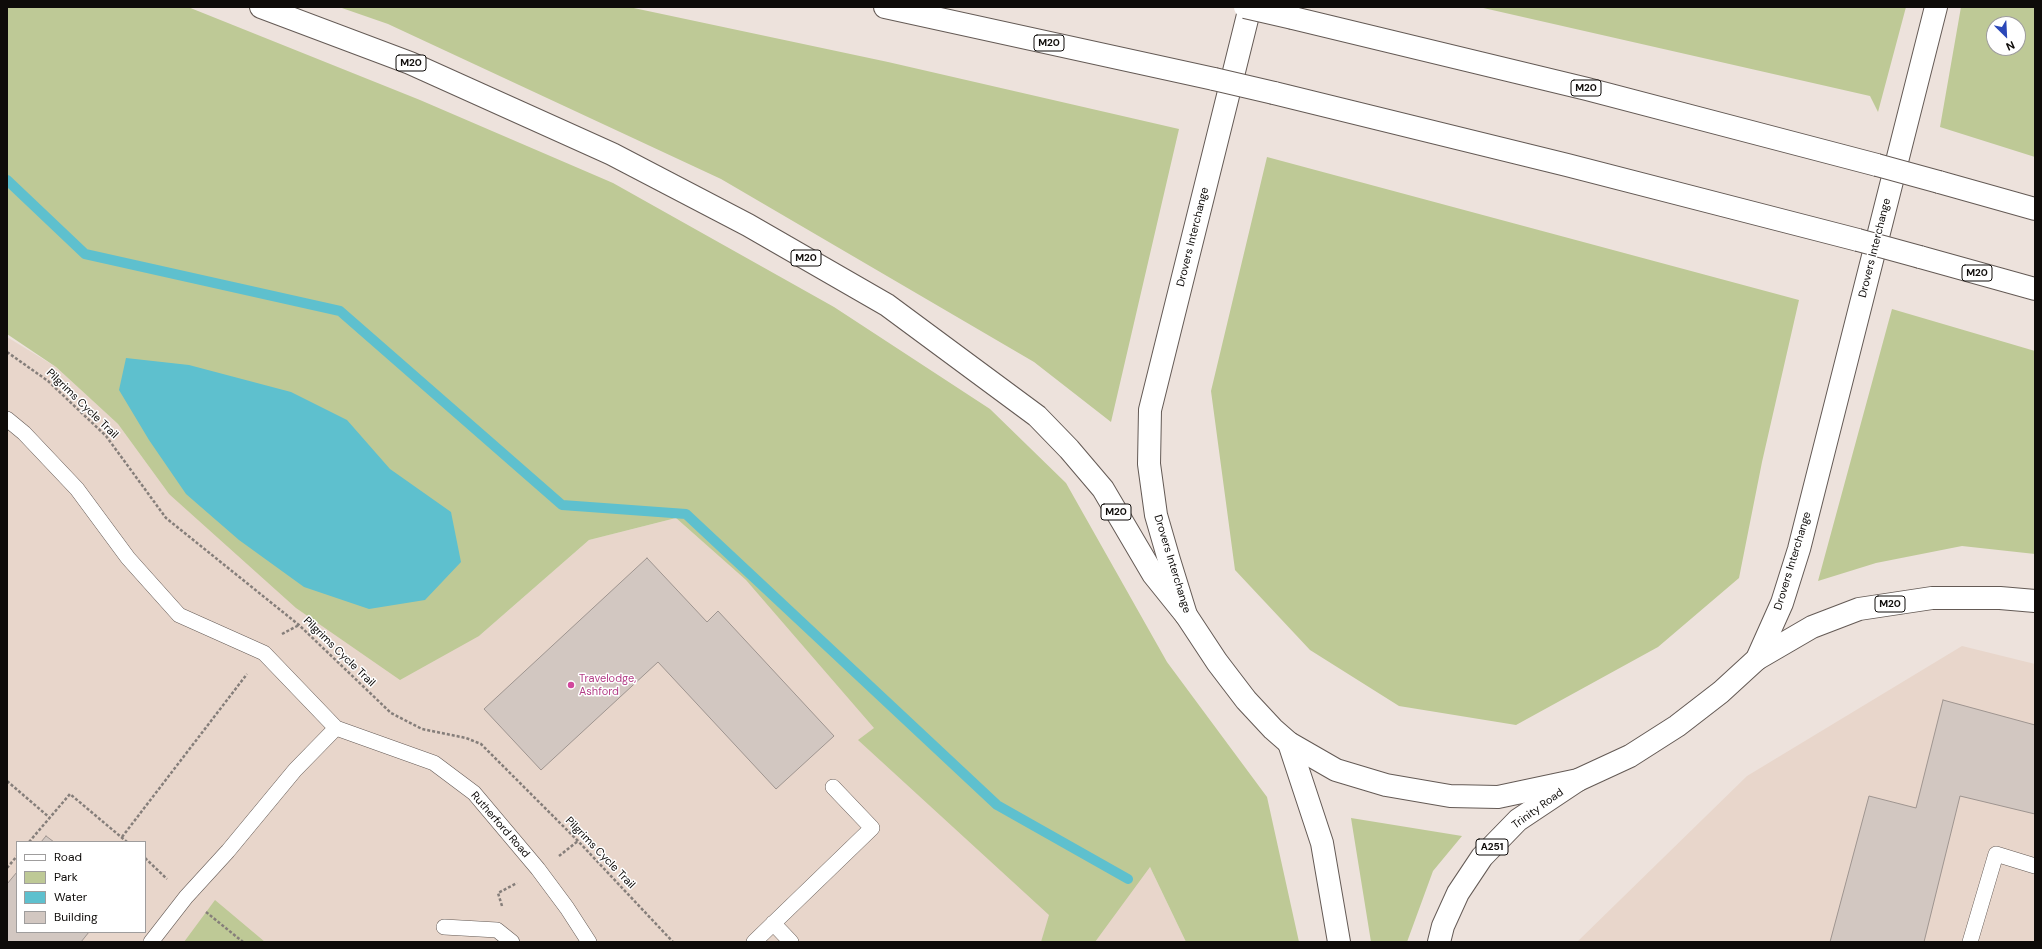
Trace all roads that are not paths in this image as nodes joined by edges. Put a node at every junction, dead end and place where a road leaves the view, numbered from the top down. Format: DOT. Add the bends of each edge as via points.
graph roads {
  1 [pos="261,7"];
  2 [pos="885,7"];
  3 [pos="1246,7"];
  4 [pos="1250,7"];
  5 [pos="1936,7"];
  6 [pos="2035,210"];
  7 [pos="2035,289"];
  8 [pos="7,419"];
  9 [pos="2035,601"];
  10 [pos="1186,615"];
  11 [pos="1757,659"];
  12 [pos="336,728"];
  13 [pos="1289,743"];
  14 [pos="1578,780"];
  15 [pos="833,787"];
  16 [pos="2035,866"];
  17 [pos="773,923"];
  18 [pos="444,927"];
  19 [pos="151,942"];
  20 [pos="512,942"];
  21 [pos="589,942"];
  22 [pos="754,942"];
  23 [pos="791,942"];
  24 [pos="1339,942"];
  25 [pos="1439,942"];
  26 [pos="1970,942"];
  1 -- 10 [label="main road, M20" via="410,63 612,154 748,225 887,305 1037,416 1069,449 1103,489 1153,574"];
  2 -- 7 [label="main road, M20, bridge" via="1274,93 1567,165 1858,240"];
  3 -- 6 [label="main road, M20, bridge" via="1588,89 1877,165"];
  4 -- 10 [label="main road, Drovers Interchange" via="1150,410 1148,464 1156,515"];
  5 -- 11 [label="main road, Drovers Interchange" via="1799,549 1782,604"];
  8 -- 12 [label="lane" via="24,433 77,489 128,558 179,615 264,653"];
  9 -- 11 [label="main road, M20" via="1932,598 1859,609 1812,627"];
  10 -- 13 [label="main road, Drovers Interchange" via="1246,700"];
  11 -- 14 [label="main road, Drovers Interchange" via="1721,692 1677,726 1630,756"];
  12 -- 19 [label="lane" via="295,770 186,896"];
  12 -- 21 [label="lane, Rutherford Road" via="434,763 474,792 538,869"];
  13 -- 14 [label="main road, Drovers Interchange" via="1336,770 1386,784 1450,796 1498,797"];
  13 -- 24 [label="main road" via="1322,844"];
  14 -- 25 [label="main road, Trinity Road / A251" via="1518,820 1482,857 1458,893 1443,926"];
  15 -- 17 [label="lane" via="872,828"];
  16 -- 26 [label="lane" via="1996,854"];
  17 -- 22 [label="lane"];
  17 -- 23 [label="lane"];
  18 -- 20 [label="lane" via="497,930"];
}
